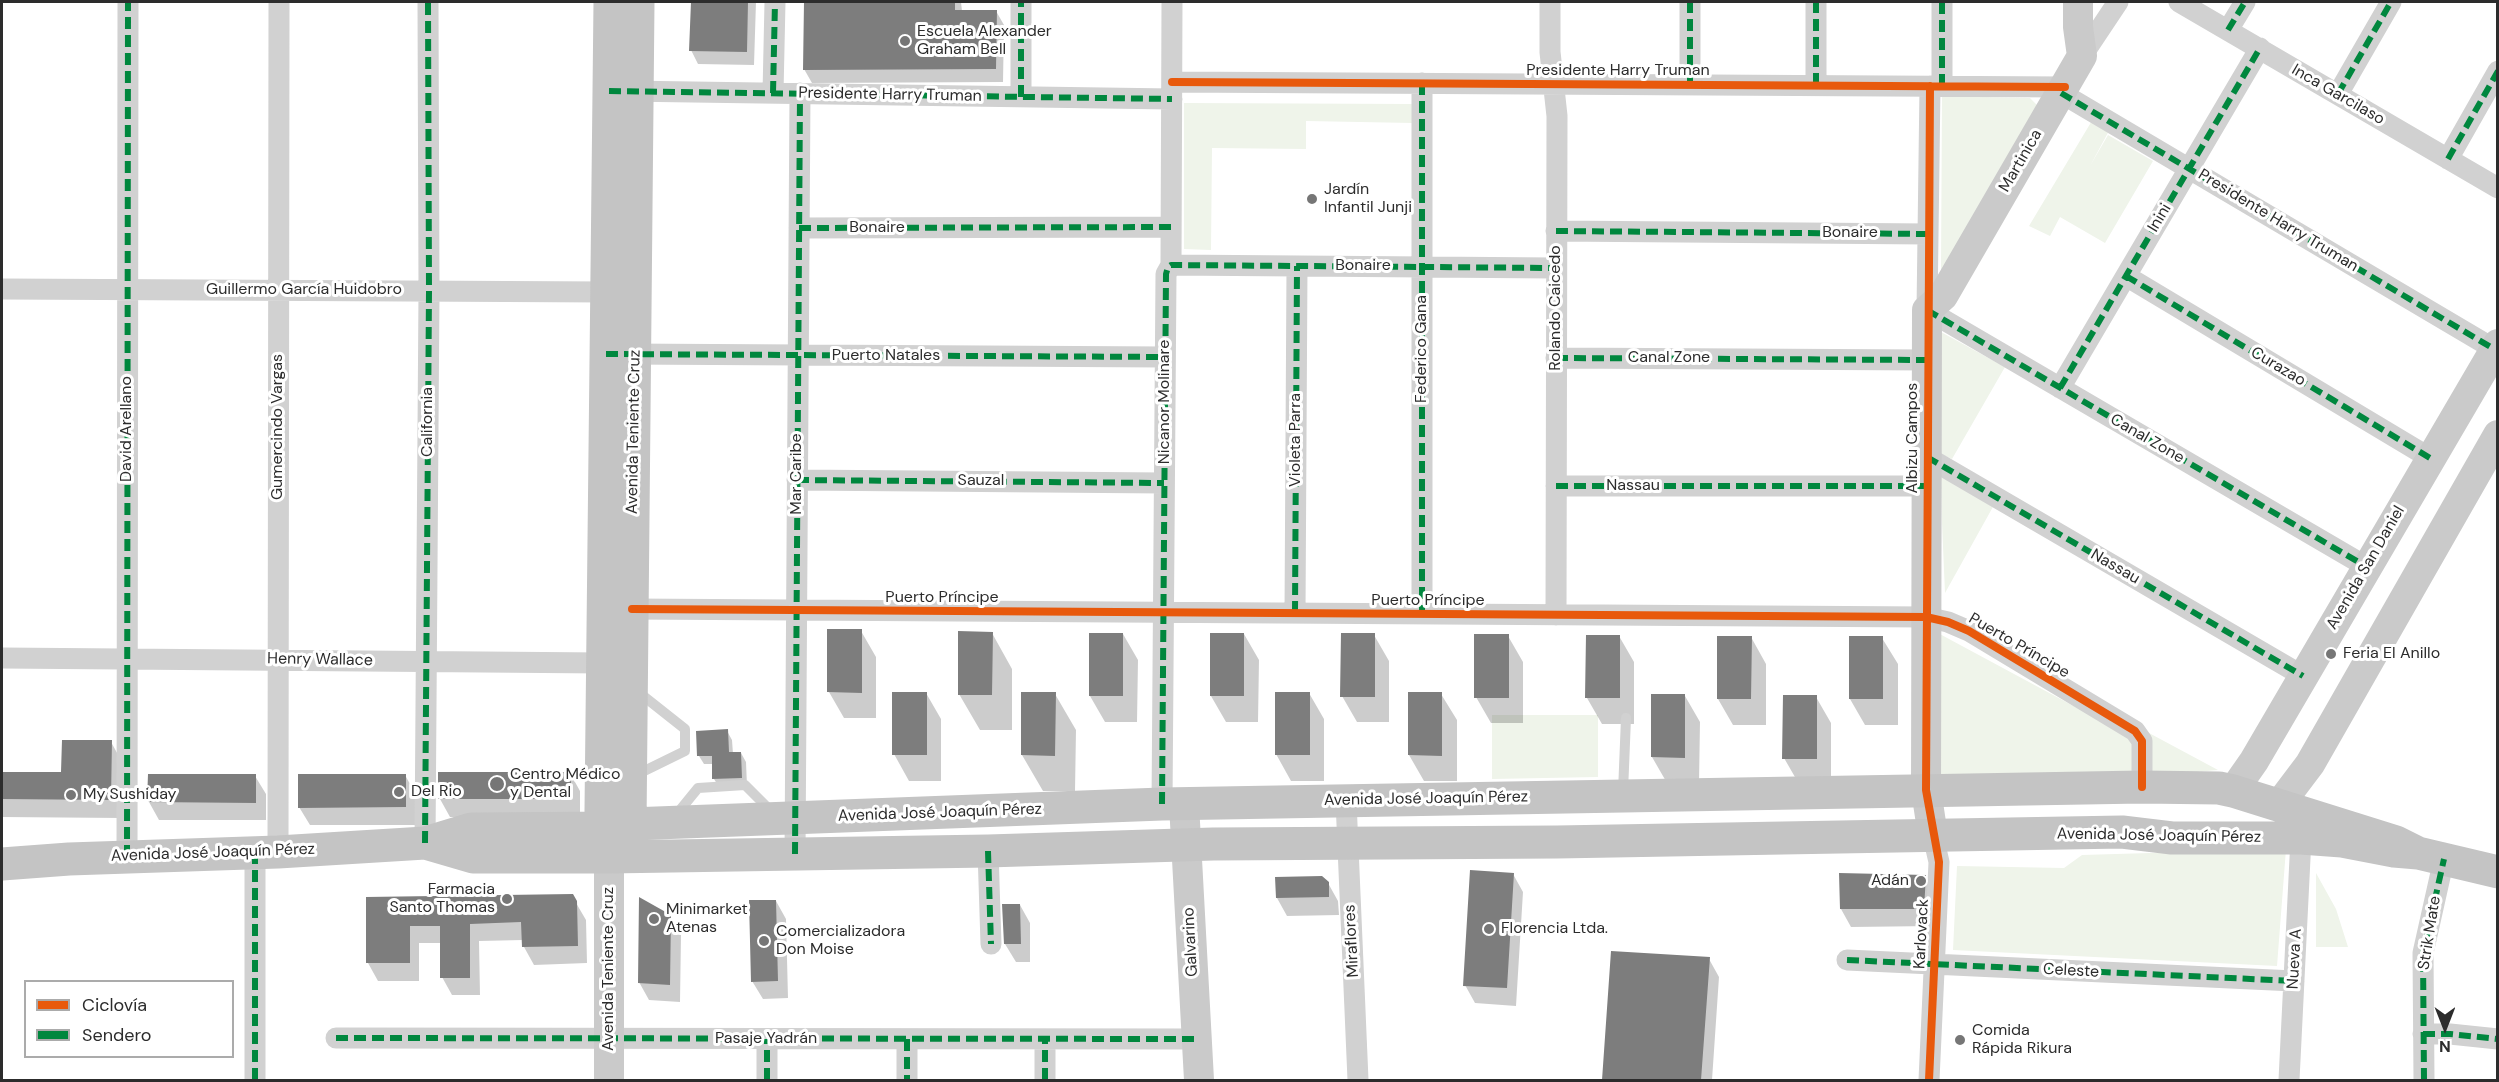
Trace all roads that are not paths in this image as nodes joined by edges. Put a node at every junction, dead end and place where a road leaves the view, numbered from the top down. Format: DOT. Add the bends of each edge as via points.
graph roads {
  1 [pos="128,2"];
  2 [pos="279,2"];
  3 [pos="428,2"];
  4 [pos="610,2"];
  5 [pos="638,2"];
  6 [pos="775,2"];
  7 [pos="1021,2"];
  8 [pos="1172,2"];
  9 [pos="1550,2"];
  10 [pos="1690,2"];
  11 [pos="1816,2"];
  12 [pos="1942,2"];
  13 [pos="2078,2"];
  14 [pos="2118,2"];
  15 [pos="2179,2"];
  16 [pos="2245,2"];
  17 [pos="2391,2"];
  18 [pos="2228,30"];
  19 [pos="2259,48"];
  20 [pos="2082,56"];
  21 [pos="2498,71"];
  22 [pos="1422,83"];
  23 [pos="1553,84"];
  24 [pos="1690,85"];
  25 [pos="1816,85"];
  26 [pos="1936,86"];
  27 [pos="2063,90"];
  28 [pos="623,91"];
  29 [pos="1172,91"];
  30 [pos="773,93"];
  31 [pos="800,93"];
  32 [pos="2338,94"];
  33 [pos="1021,97"];
  34 [pos="2448,159"];
  35 [pos="2189,169"];
  36 [pos="2498,188"];
  37 [pos="1171,227"];
  38 [pos="799,228"];
  39 [pos="1556,231"];
  40 [pos="1928,234"];
  41 [pos="1171,265"];
  42 [pos="1297,266"];
  43 [pos="1422,267"];
  44 [pos="1556,268"];
  45 [pos="2126,276"];
  46 [pos="2,289"];
  47 [pos="128,290"];
  48 [pos="278,290"];
  49 [pos="429,291"];
  50 [pos="607,292"];
  51 [pos="1927,310"];
  52 [pos="2496,346"];
  53 [pos="620,354"];
  54 [pos="798,355"];
  55 [pos="1165,357"];
  56 [pos="1556,358"];
  57 [pos="1927,360"];
  58 [pos="2060,388"];
  59 [pos="2498,435"];
  60 [pos="2430,458"];
  61 [pos="1927,471"];
  62 [pos="797,480"];
  63 [pos="1164,483"];
  64 [pos="1556,486"];
  65 [pos="2367,567"];
  66 [pos="632,609"];
  67 [pos="796,610"];
  68 [pos="1163,613"];
  69 [pos="1295,613"];
  70 [pos="1422,614"];
  71 [pos="1556,615"];
  72 [pos="1926,617"];
  73 [pos="2,658"];
  74 [pos="126,659"];
  75 [pos="278,659"];
  76 [pos="426,662"];
  77 [pos="603,663"];
  78 [pos="2303,676"];
  79 [pos="631,687"];
  80 [pos="1626,718"];
  81 [pos="630,778"];
  82 [pos="2142,787"];
  83 [pos="1926,790"];
  84 [pos="2233,791"];
  85 [pos="1623,796"];
  86 [pos="1557,797"];
  87 [pos="1346,801"];
  88 [pos="1173,804"];
  89 [pos="2279,805"];
  90 [pos="787,818"];
  91 [pos="670,822"];
  92 [pos="2122,832"];
  93 [pos="613,836"];
  94 [pos="1933,836"];
  95 [pos="2301,838"];
  96 [pos="1557,842"];
  97 [pos="425,843"];
  98 [pos="1347,843"];
  99 [pos="1186,845"];
  100 [pos="988,851"];
  101 [pos="267,852"];
  102 [pos="795,854"];
  103 [pos="2431,856"];
  104 [pos="127,857"];
  105 [pos="2,864"];
  106 [pos="2498,872"];
  107 [pos="991,944"];
  108 [pos="1847,960"];
  109 [pos="1934,964"];
  110 [pos="2294,981"];
  111 [pos="2423,1034"];
  112 [pos="336,1038"];
  113 [pos="609,1039"];
  114 [pos="767,1039"];
  115 [pos="907,1039"];
  116 [pos="2498,1039"];
  117 [pos="1045,1040"];
  118 [pos="1197,1040"];
  119 [pos="255,1080"];
  120 [pos="609,1080"];
  121 [pos="767,1080"];
  122 [pos="907,1080"];
  123 [pos="1045,1080"];
  124 [pos="1198,1080"];
  125 [pos="1358,1080"];
  126 [pos="1929,1080"];
  127 [pos="2289,1080"];
  128 [pos="2424,1080"];
  1 -- 47 [label="street, David Arellano"];
  2 -- 48 [label="street, Gumercindo Vargas"];
  3 -- 49 [label="street, California"];
  4 -- 28 [label="main road, Avenida Teniente Cruz"];
  5 -- 28 [label="main road, Avenida Teniente Cruz"];
  6 -- 30 [label="street"];
  7 -- 33 [label="street"];
  8 -- 29 [label="street, Nicanor Molinare"];
  9 -- 23 [label="street, Rolando Caicedo"];
  10 -- 24 [label="street"];
  11 -- 25 [label="street"];
  12 -- 26 [label="street, Albizu Campos"];
  13 -- 20 [label="street"];
  14 -- 20 [label="street"];
  15 -- 18 [label="street, Inca Garcilaso"];
  16 -- 18 [label="street"];
  17 -- 32 [label="street"];
  18 -- 19 [label="street, Inca Garcilaso"];
  19 -- 32 [label="street, Inca Garcilaso"];
  19 -- 35 [label="street, Inini"];
  20 -- 27 [label="street, Martinica"];
  21 -- 34 [label="street"];
  22 -- 23 [label="street, Presidente Harry Truman"];
  22 -- 29 [label="street, Presidente Harry Truman"];
  22 -- 43 [label="street, Federico Gana"];
  23 -- 24 [label="street, Presidente Harry Truman"];
  23 -- 39 [label="street, Rolando Caicedo" via="1557,116"];
  24 -- 25 [label="street, Presidente Harry Truman"];
  25 -- 26 [label="street, Presidente Harry Truman"];
  26 -- 27 [label="street, Presidente Harry Truman"];
  26 -- 40 [label="street, Albizu Campos"];
  27 -- 35 [label="street, Presidente Harry Truman"];
  27 -- 51 [label="street, Martinica" via="1943,296"];
  28 -- 30 [label="street, Presidente Harry Truman"];
  28 -- 50 [label="main road, Avenida Teniente Cruz"];
  28 -- 53 [label="main road, Avenida Teniente Cruz"];
  29 -- 33 [label="street, Presidente Harry Truman"];
  29 -- 37 [label="street, Nicanor Molinare"];
  30 -- 31 [label="street, Presidente Harry Truman"];
  31 -- 33 [label="street, Presidente Harry Truman"];
  31 -- 38 [label="street, Mar Caribe"];
  32 -- 34 [label="street, Inca Garcilaso"];
  34 -- 36 [label="street, Inca Garcilaso"];
  35 -- 45 [label="street, Inini"];
  35 -- 52 [label="street, Presidente Harry Truman"];
  37 -- 38 [label="street, Bonaire"];
  37 -- 41 [label="street, Nicanor Molinare"];
  38 -- 54 [label="street, Mar Caribe"];
  39 -- 40 [label="street, Bonaire"];
  39 -- 44 [label="street, Rolando Caicedo"];
  40 -- 51 [label="street, Albizu Campos"];
  41 -- 42 [label="street, Bonaire"];
  41 -- 55 [label="street, Nicanor Molinare" via="1166,274"];
  42 -- 43 [label="street, Bonaire"];
  42 -- 69 [label="street, Violeta Parra"];
  43 -- 44 [label="street, Bonaire"];
  43 -- 70 [label="street, Federico Gana"];
  44 -- 56 [label="street, Rolando Caicedo"];
  45 -- 58 [label="street, Inini"];
  45 -- 60 [label="street, Curazao"];
  46 -- 47 [label="street, Guillermo García Huidobro"];
  47 -- 48 [label="street, Guillermo García Huidobro"];
  47 -- 74 [label="street, David Arellano"];
  48 -- 49 [label="street, Guillermo García Huidobro"];
  48 -- 75 [label="street, Gumercindo Vargas"];
  49 -- 50 [label="street, Guillermo García Huidobro"];
  49 -- 76 [label="street, California"];
  50 -- 53 [label="main road, Avenida Teniente Cruz"];
  51 -- 57 [label="street, Albizu Campos"];
  51 -- 58 [label="street, Canal Zone"];
  52 -- 60 [label="street, Avenida San Daniel"];
  53 -- 54 [label="street, Puerto Natales"];
  53 -- 66 [label="main road, Avenida Teniente Cruz"];
  53 -- 77 [label="main road, Avenida Teniente Cruz"];
  54 -- 55 [label="street, Puerto Natales"];
  54 -- 62 [label="street, Mar Caribe"];
  55 -- 63 [label="street, Nicanor Molinare"];
  56 -- 57 [label="street, Canal Zone"];
  56 -- 64 [label="street, Rolando Caicedo"];
  57 -- 61 [label="street, Albizu Campos"];
  58 -- 65 [label="street, Canal Zone"];
  59 -- 89 [label="street" via="2310,764"];
  60 -- 65 [label="street, Avenida San Daniel"];
  61 -- 64 [label="street, Nassau"];
  61 -- 72 [label="street, Albizu Campos"];
  61 -- 78 [label="street, Nassau"];
  62 -- 63 [label="street, Sauzal"];
  62 -- 67 [label="street, Mar Caribe"];
  63 -- 68 [label="street, Nicanor Molinare"];
  64 -- 71 [label="street, Rolando Caicedo"];
  65 -- 78 [label="street, Avenida San Daniel"];
  66 -- 67 [label="street, Puerto Príncipe"];
  66 -- 79 [label="main road, Avenida Teniente Cruz"];
  67 -- 68 [label="street, Puerto Príncipe"];
  67 -- 90 [label="street, Mar Caribe"];
  68 -- 69 [label="street, Puerto Príncipe"];
  68 -- 88 [label="street, Nicanor Molinare"];
  69 -- 70 [label="street, Puerto Príncipe"];
  70 -- 71 [label="street, Puerto Príncipe"];
  71 -- 72 [label="street, Puerto Príncipe"];
  72 -- 82 [label="street, Puerto Príncipe" via="1969,631 2135,731 2142,741"];
  72 -- 83 [label="street, Albizu Campos"];
  73 -- 74 [label="street, Henry Wallace"];
  74 -- 75 [label="street, Henry Wallace"];
  74 -- 104 [label="street, David Arellano"];
  75 -- 76 [label="street, Henry Wallace"];
  75 -- 101 [label="street, Gumercindo Vargas"];
  76 -- 77 [label="street, Henry Wallace"];
  76 -- 97 [label="street, California"];
  77 -- 79 [label="street"];
  77 -- 93 [label="main road, Avenida Teniente Cruz"];
  78 -- 84 [label="street, Avenida San Daniel"];
  79 -- 81 [label="main road, Avenida Teniente Cruz"];
  79 -- 81 [label="lane" via="685,729 691,744"];
  80 -- 85 [label="lane"];
  81 -- 93 [label="main road, Avenida Teniente Cruz"];
  82 -- 83 [label="main road, Avenida José Joaquín Pérez"];
  82 -- 84 [label="main road, Avenida José Joaquín Pérez"];
  83 -- 85 [label="main road, Avenida José Joaquín Pérez"];
  83 -- 94 [label="street, Karlovack"];
  84 -- 89 [label="main road, Avenida José Joaquín Pérez"];
  85 -- 86 [label="main road, Avenida José Joaquín Pérez"];
  86 -- 87 [label="main road, Avenida José Joaquín Pérez"];
  86 -- 96 [label="main road"];
  87 -- 88 [label="main road, Avenida José Joaquín Pérez"];
  87 -- 98 [label="street, Miraflores"];
  88 -- 90 [label="main road, Avenida José Joaquín Pérez"];
  88 -- 99 [label="street, Galvarino"];
  89 -- 92 [label="main road" via="2235,823 2136,827"];
  89 -- 103 [label="main road, Avenida José Joaquín Pérez"];
  90 -- 91 [label="main road, Avenida José Joaquín Pérez"];
  90 -- 91 [label="lane" via="745,785 725,782 698,788"];
  90 -- 102 [label="street, Mar Caribe"];
  91 -- 93 [label="main road, Avenida José Joaquín Pérez"];
  92 -- 94 [label="main road, Avenida José Joaquín Pérez"];
  92 -- 95 [label="main road, Avenida José Joaquín Pérez" via="2172,838"];
  93 -- 97 [label="main road, Avenida José Joaquín Pérez" via="473,857"];
  93 -- 102 [label="main road, Avenida José Joaquín Pérez"];
  93 -- 113 [label="street, Avenida Teniente Cruz"];
  94 -- 96 [label="main road, Avenida José Joaquín Pérez"];
  94 -- 109 [label="street, Karlovack" via="1939,862"];
  95 -- 103 [label="main road, Avenida José Joaquín Pérez"];
  95 -- 110 [label="street, Nueva A"];
  96 -- 98 [label="main road, Avenida José Joaquín Pérez"];
  97 -- 101 [label="main road, Avenida José Joaquín Pérez"];
  98 -- 99 [label="main road, Avenida José Joaquín Pérez"];
  98 -- 125 [label="street, Miraflores"];
  99 -- 100 [label="main road, Avenida José Joaquín Pérez"];
  99 -- 118 [label="street, Galvarino"];
  100 -- 102 [label="main road, Avenida José Joaquín Pérez"];
  100 -- 107 [label="street"];
  101 -- 104 [label="main road, Avenida José Joaquín Pérez"];
  101 -- 119 [label="street, Gumercindo Vargas"];
  103 -- 106 [label="main road, Avenida José Joaquín Pérez"];
  103 -- 111 [label="street, Strik Mate" via="2423,953"];
  104 -- 105 [label="main road, Avenida José Joaquín Pérez"];
  108 -- 109 [label="street, Celeste"];
  109 -- 110 [label="street, Celeste"];
  109 -- 126 [label="street, Karlovack"];
  110 -- 127 [label="street, Nueva A"];
  111 -- 116 [label="street"];
  111 -- 128 [label="street, Strik Mate"];
  112 -- 113 [label="street, Pasaje Yadrán"];
  113 -- 114 [label="street, Pasaje Yadrán"];
  113 -- 120 [label="street, Avenida Teniente Cruz"];
  114 -- 115 [label="street, Pasaje Yadrán"];
  114 -- 121 [label="street"];
  115 -- 117 [label="street, Pasaje Yadrán"];
  115 -- 122 [label="street"];
  117 -- 118 [label="street, Pasaje Yadrán"];
  117 -- 123 [label="street"];
  118 -- 124 [label="street, Galvarino"];
}
